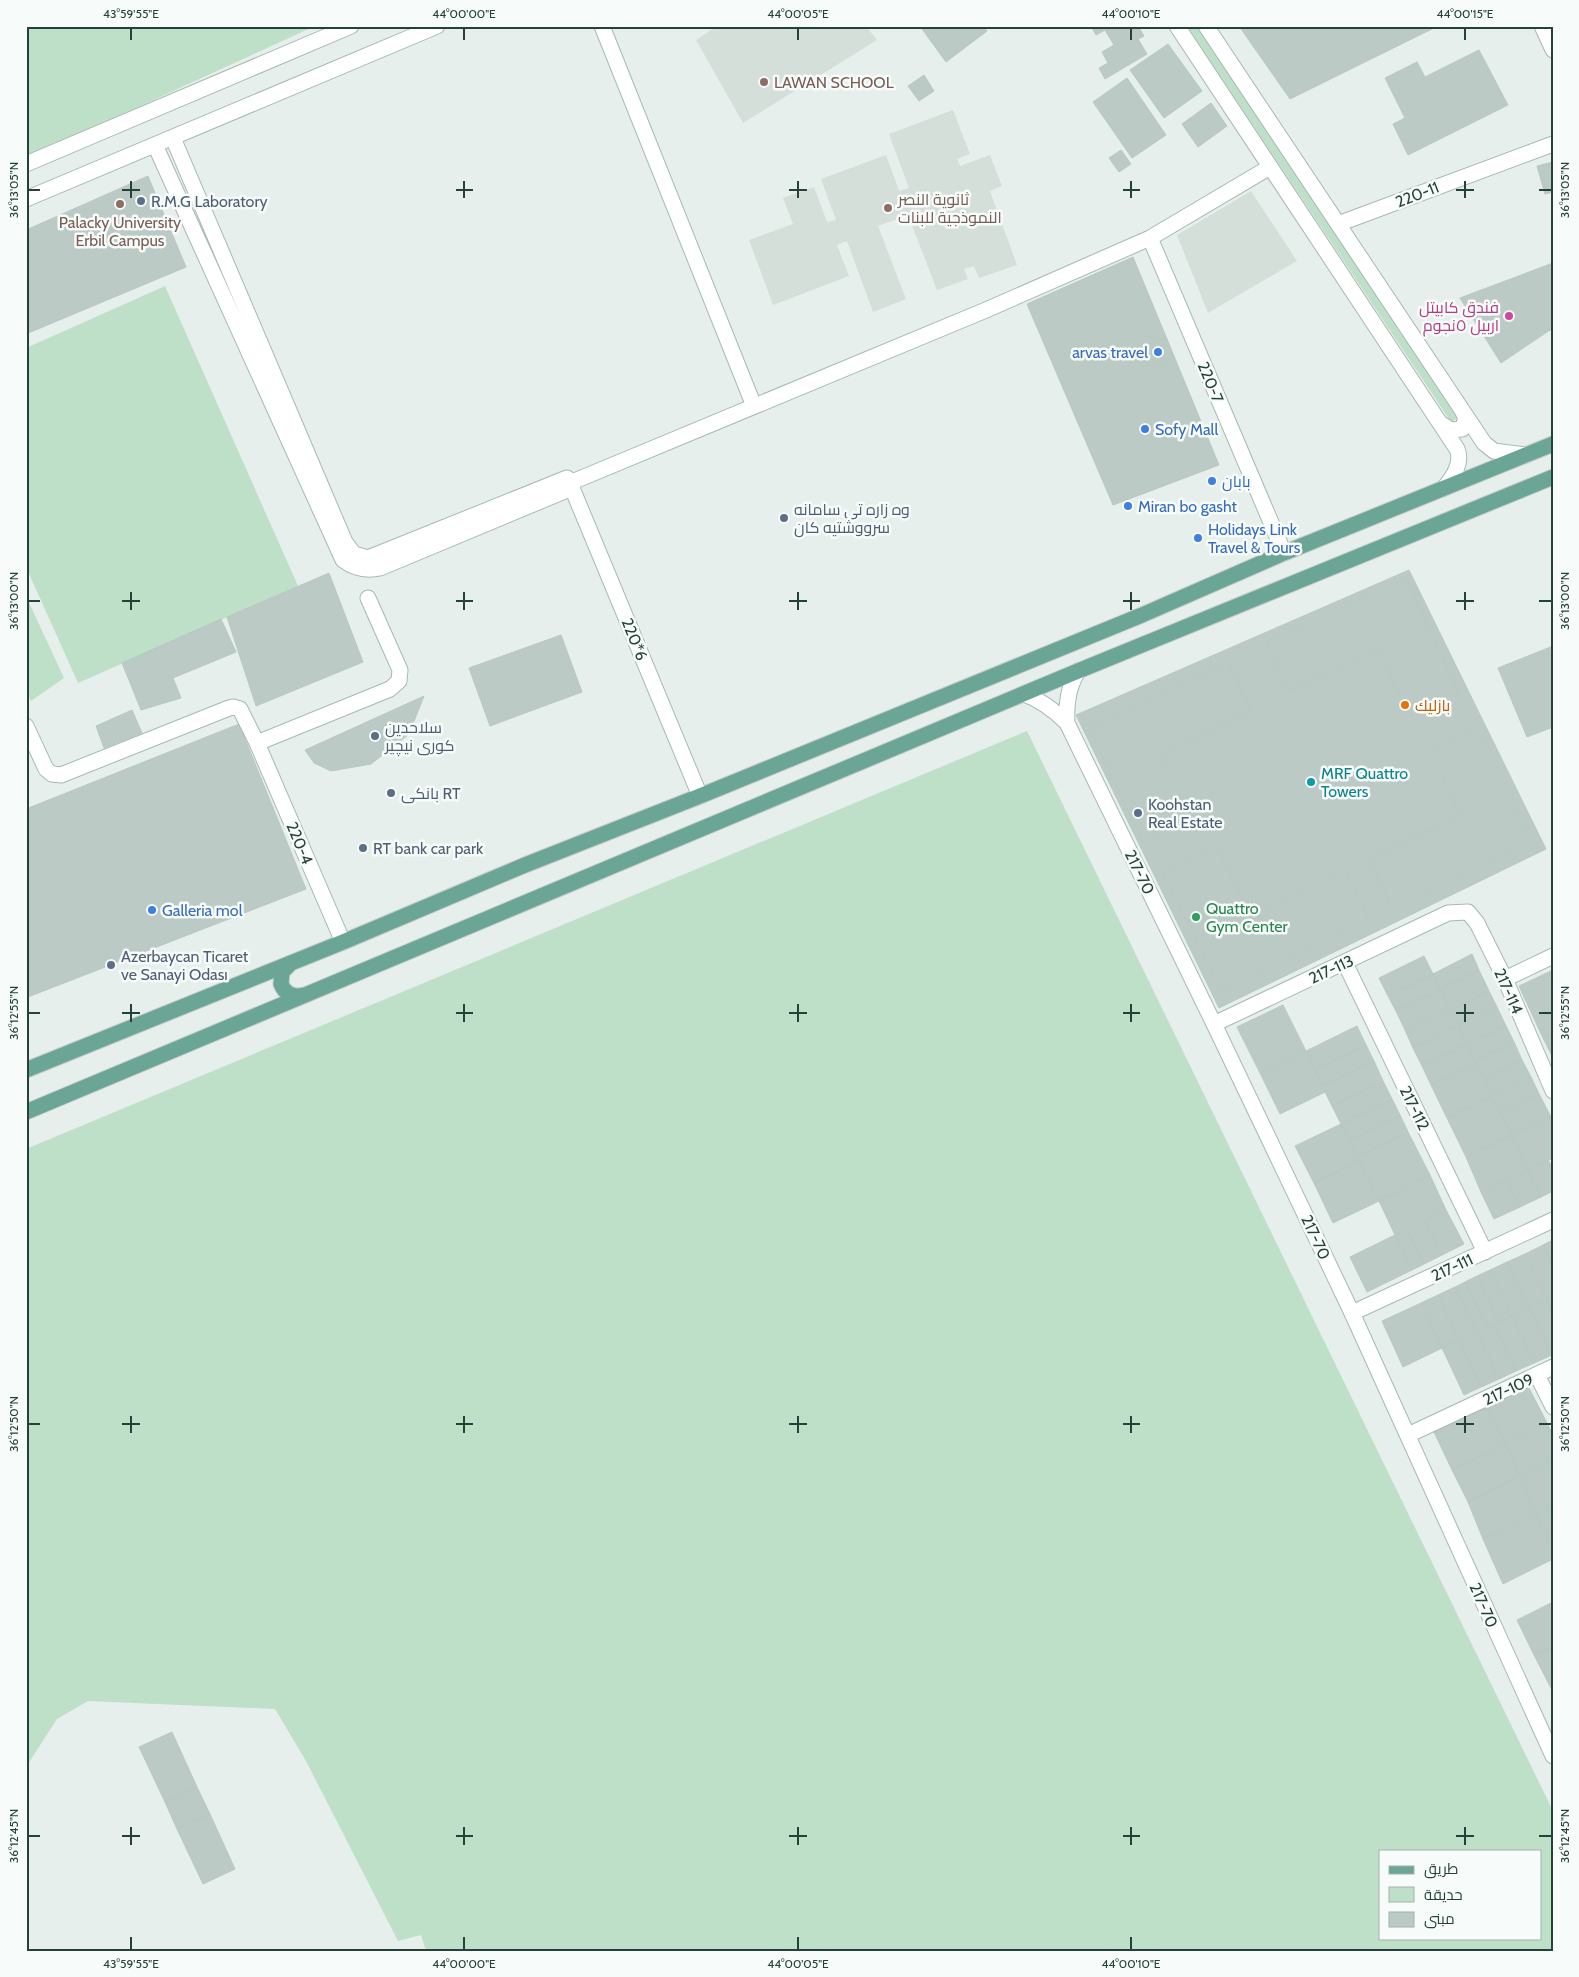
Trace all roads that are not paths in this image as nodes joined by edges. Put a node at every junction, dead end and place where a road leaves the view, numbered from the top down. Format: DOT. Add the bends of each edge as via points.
graph roads {
  1 [pos="351,26"];
  2 [pos="437,26"];
  3 [pos="602,26"];
  4 [pos="1177,26"];
  5 [pos="1206,26"];
  6 [pos="1542,26"];
  7 [pos="1553,50"];
  8 [pos="174,138"];
  9 [pos="1553,144"];
  10 [pos="155,145"];
  11 [pos="26,164"];
  12 [pos="1270,167"];
  13 [pos="26,199"];
  14 [pos="1338,224"];
  15 [pos="1150,238"];
  16 [pos="754,406"];
  17 [pos="1462,410"];
  18 [pos="1440,423"];
  19 [pos="1553,444"];
  20 [pos="1526,455"];
  21 [pos="1553,477"];
  22 [pos="570,482"];
  23 [pos="1444,488"];
  24 [pos="1284,553"];
  25 [pos="368,598"];
  26 [pos="1078,671"];
  27 [pos="1024,694"];
  28 [pos="1067,723"];
  29 [pos="26,726"];
  30 [pos="257,743"];
  31 [pos="700,796"];
  32 [pos="1448,914"];
  33 [pos="342,942"];
  34 [pos="1553,956"];
  35 [pos="1345,963"];
  36 [pos="290,964"];
  37 [pos="1505,979"];
  38 [pos="306,995"];
  39 [pos="1214,1024"];
  40 [pos="26,1070"];
  41 [pos="1553,1091"];
  42 [pos="26,1112"];
  43 [pos="1553,1220"];
  44 [pos="1484,1252"];
  45 [pos="1352,1313"];
  46 [pos="1553,1368"];
  47 [pos="1537,1375"];
  48 [pos="1553,1407"];
  49 [pos="1408,1435"];
  50 [pos="1548,1732"];
  51 [pos="1553,1756"];
  1 -- 11 [label="street"];
  2 -- 8 [label="street"];
  3 -- 16 [label="street"];
  4 -- 12 [label="street"];
  5 -- 14 [label="street"];
  6 -- 7 [label="street"];
  8 -- 10 [label="street"];
  8 -- 22 [label="street" via="351,552 372,558"];
  9 -- 14 [label="street, 220-11"];
  10 -- 13 [label="street"];
  10 -- 22 [label="street" via="343,560 362,569 380,568"];
  12 -- 15 [label="street"];
  12 -- 18 [label="street"];
  14 -- 17 [label="street"];
  15 -- 16 [label="street"];
  15 -- 24 [label="street, 220-7"];
  16 -- 22 [label="street"];
  17 -- 18 [label="street" via="1466,419 1462,429 1451,430"];
  17 -- 20 [label="street" via="1484,443 1492,449"];
  18 -- 23 [label="street" via="1459,455 1456,469"];
  19 -- 20 [label="main road"];
  20 -- 23 [label="main road"];
  21 -- 26 [label="main road"];
  22 -- 31 [label="street, 220*6"];
  23 -- 24 [label="main road"];
  24 -- 31 [label="main road" via="1142,615"];
  25 -- 30 [label="street" via="400,670 399,681 390,689"];
  26 -- 27 [label="main road"];
  26 -- 28 [label="street, 217-70" via="1068,695"];
  27 -- 28 [label="street, 217-70" via="1037,698"];
  27 -- 38 [label="main road"];
  28 -- 39 [label="street, 217-70"];
  29 -- 30 [label="street, 220-4" via="46,769 56,776 233,707 242,712"];
  30 -- 33 [label="street, 220-4"];
  31 -- 33 [label="main road"];
  32 -- 35 [label="street, 217-113"];
  32 -- 37 [label="street, 217-114" via="1468,912 1477,923"];
  33 -- 36 [label="main road"];
  34 -- 37 [label="street"];
  35 -- 39 [label="street, 217-113"];
  35 -- 44 [label="street, 217-112"];
  36 -- 38 [label="main road" via="282,972 280,984 288,994"];
  36 -- 40 [label="main road"];
  37 -- 41 [label="street, 217-114"];
  38 -- 42 [label="main road"];
  39 -- 45 [label="street, 217-70"];
  43 -- 44 [label="street, 217-111"];
  44 -- 45 [label="street, 217-111"];
  45 -- 49 [label="street, 217-70"];
  46 -- 47 [label="street, 217-109"];
  47 -- 48 [label="street"];
  47 -- 49 [label="street, 217-109"];
  49 -- 50 [label="street, 217-70"];
  50 -- 51 [label="street, 217-70"];
}
